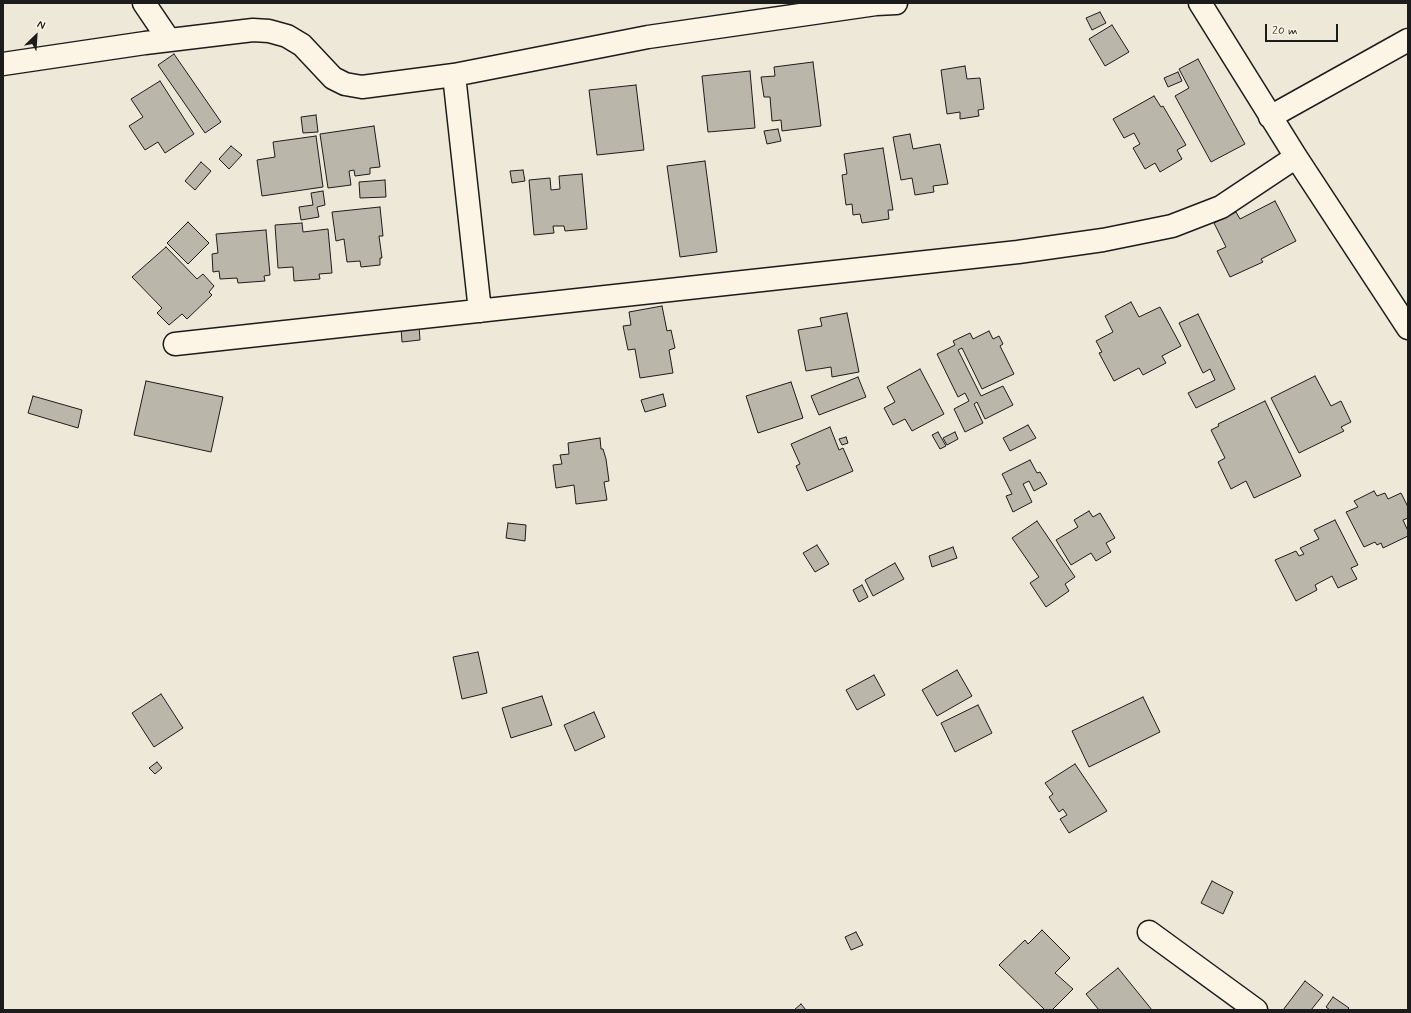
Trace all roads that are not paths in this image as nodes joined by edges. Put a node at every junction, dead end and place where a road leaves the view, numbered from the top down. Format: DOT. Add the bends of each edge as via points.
graph roads {
  1 [pos="144,3"];
  2 [pos="896,3"];
  3 [pos="1200,3"];
  4 [pos="169,40"];
  5 [pos="1408,40"];
  6 [pos="3,64"];
  7 [pos="454,75"];
  8 [pos="1270,117"];
  9 [pos="1296,157"];
  10 [pos="480,311"];
  11 [pos="1408,328"];
  12 [pos="175,344"];
  13 [pos="1149,932"];
  14 [pos="1256,1010"];
  1 -- 4 [label="street"];
  2 -- 7 [label="street" via="648,37"];
  3 -- 8 [label="street"];
  4 -- 6 [label="street"];
  4 -- 7 [label="street" via="253,30 270,31 287,36 302,45 333,78 345,84 362,87"];
  5 -- 8 [label="street"];
  7 -- 10 [label="street"];
  8 -- 9 [label="street"];
  9 -- 10 [label="street" via="1222,207 1172,226 1103,240 1018,252"];
  9 -- 11 [label="street"];
  10 -- 12 [label="street"];
  13 -- 14 [label="street"];
}
